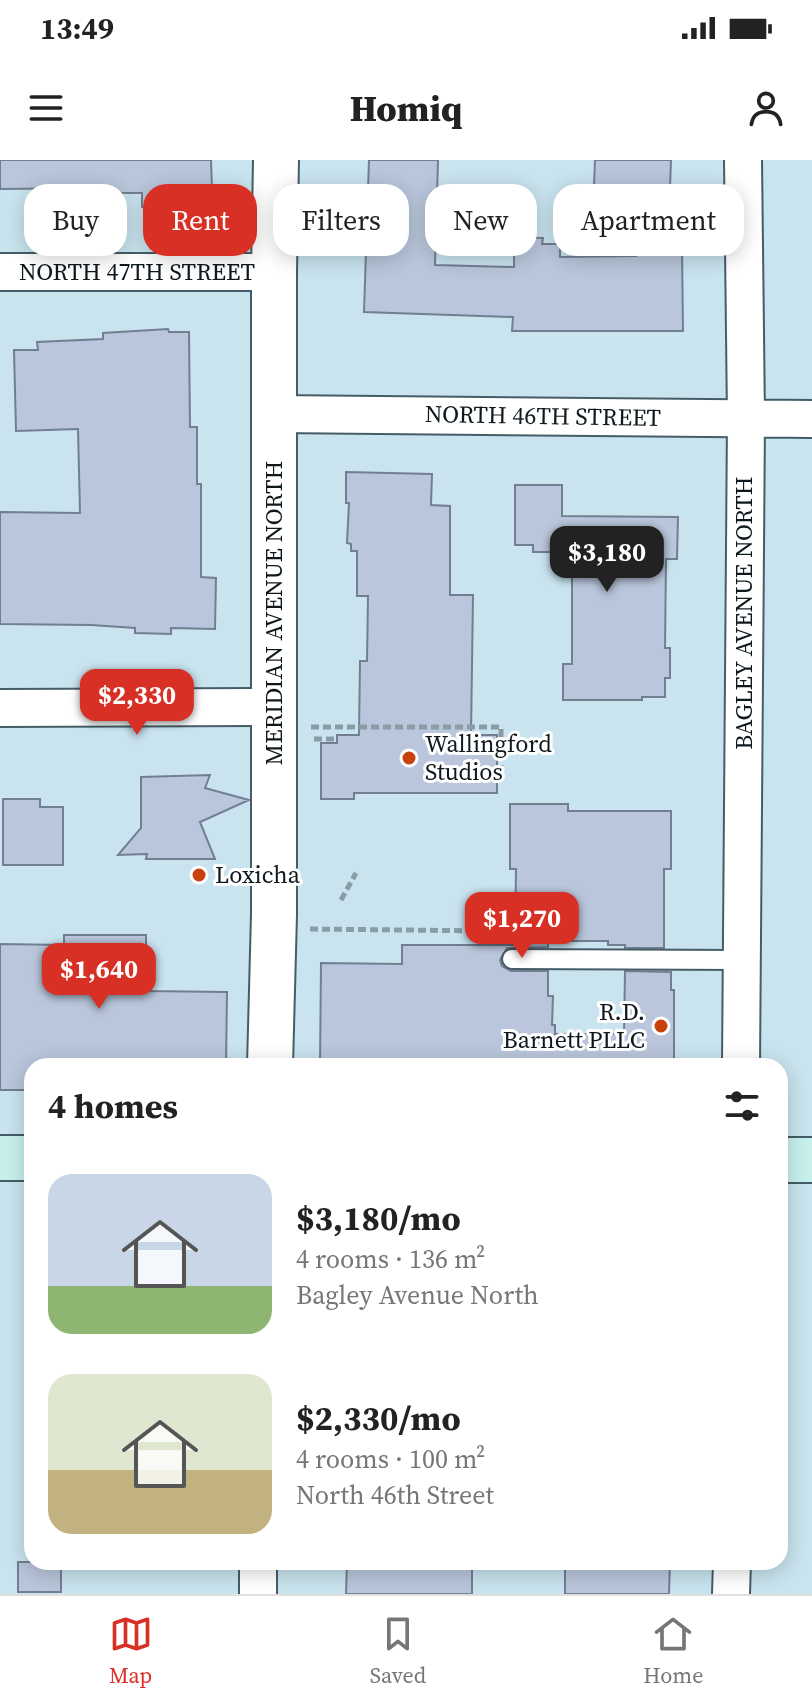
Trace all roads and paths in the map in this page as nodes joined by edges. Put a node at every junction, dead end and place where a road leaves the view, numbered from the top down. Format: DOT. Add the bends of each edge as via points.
graph roads {
  1 [pos="276,160"];
  2 [pos="743,160"];
  3 [pos="0,272"];
  4 [pos="274,272"];
  5 [pos="275,414"];
  6 [pos="746,419"];
  7 [pos="812,419"];
  8 [pos="0,708"];
  9 [pos="292,717"];
  10 [pos="311,739"];
  11 [pos="337,739"];
  12 [pos="486,774"];
  13 [pos="356,873"];
  14 [pos="341,900"];
  15 [pos="309,929"];
  16 [pos="496,931"];
  17 [pos="512,959"];
  18 [pos="742,960"];
  19 [pos="270,1058"];
  20 [pos="741,1058"];
  21 [pos="0,1158"];
  22 [pos="24,1158"];
  23 [pos="788,1160"];
  24 [pos="812,1160"];
  25 [pos="258,1570"];
  26 [pos="732,1570"];
  27 [pos="258,1594"];
  28 [pos="731,1594"];
  1 -- 4 [label="street, MERIDIAN AVENUE NORTH"];
  2 -- 6 [label="street, BAGLEY AVENUE NORTH"];
  3 -- 4 [label="street, NORTH 47TH STREET"];
  4 -- 5 [label="street, MERIDIAN AVENUE NORTH"];
  5 -- 6 [label="street, NORTH 46TH STREET"];
  5 -- 9 [label="street, MERIDIAN AVENUE NORTH"];
  6 -- 7 [label="street, NORTH 46TH STREET"];
  6 -- 18 [label="street, BAGLEY AVENUE NORTH"];
  8 -- 9 [label="street"];
  9 -- 12 [label="path" via="501,727 501,779 486,779"];
  9 -- 19 [label="street, MERIDIAN AVENUE NORTH" via="274,914"];
  10 -- 11 [label="path"];
  13 -- 14 [label="path"];
  15 -- 16 [label="path"];
  17 -- 18 [label="lane"];
  18 -- 20 [label="street, BAGLEY AVENUE NORTH"];
  21 -- 22 [label="main road"];
  23 -- 24 [label="main road"];
  25 -- 27 [label="street"];
  26 -- 28 [label="street"];
}
